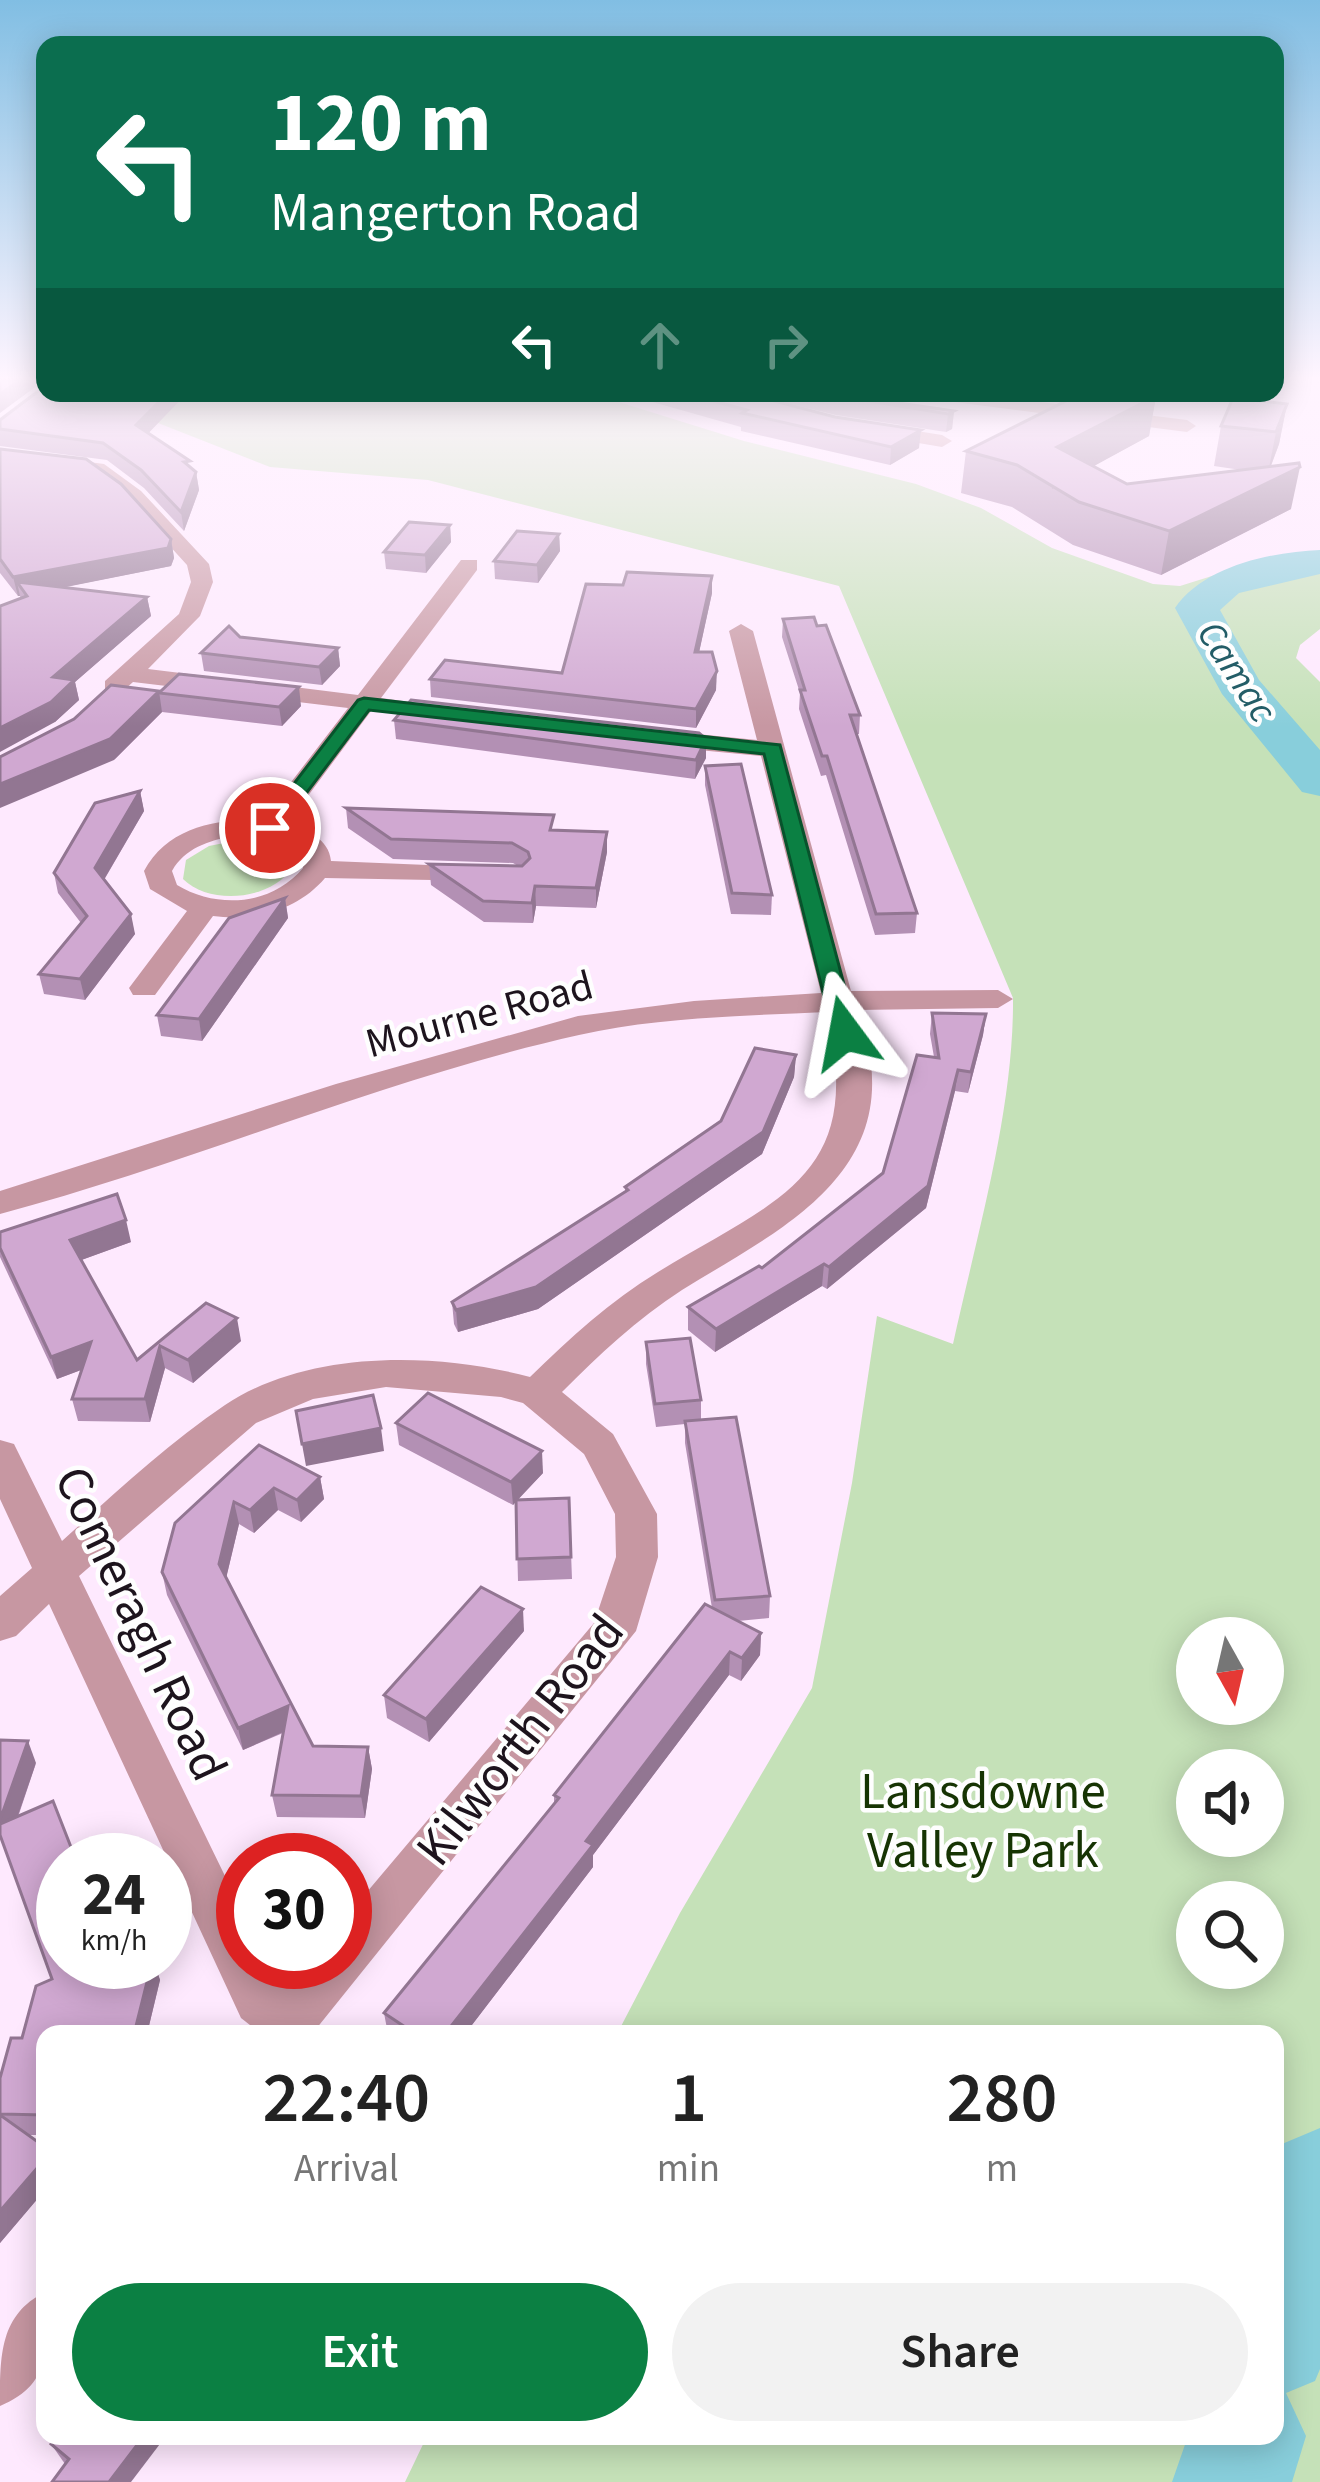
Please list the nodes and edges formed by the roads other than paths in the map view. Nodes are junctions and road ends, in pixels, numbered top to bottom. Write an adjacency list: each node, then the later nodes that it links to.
1 (135, 496): 4 (street)
2 (469, 566): 6 (street)
3 (741, 631): 9 (street)
4 (126, 674): 5 (street); 6 (street)
5 (98, 701)
6 (364, 704): 7 (street); 10 (street)
7 (481, 718)
8 (621, 734): 9 (street)
9 (773, 749): 16 (street)
10 (270, 828): 11 (street); 13 (street)
11 (317, 869): 12 (street); 13 (street)
12 (513, 876)
13 (205, 907): 14 (street)
14 (144, 988)
15 (998, 999): 16 (street, Mourne Road)
16 (839, 1002): 17 (street, Mourne Road); 18 (street)
17 (0, 1203)
18 (537, 1393): 20 (street, Kilworth Road); 22 (street, Kilworth Road)
19 (0, 1455): 20 (street, Comeragh Road)
20 (54, 1572): 21 (street, Kilworth Road); 24 (street, Comeragh Road)
21 (0, 1623)
22 (372, 1923)
23 (317, 1989): 25 (street, Kilworth Road)
24 (281, 2025)
25 (287, 2025)
26 (36, 2332): 27 (street)
27 (0, 2376)

